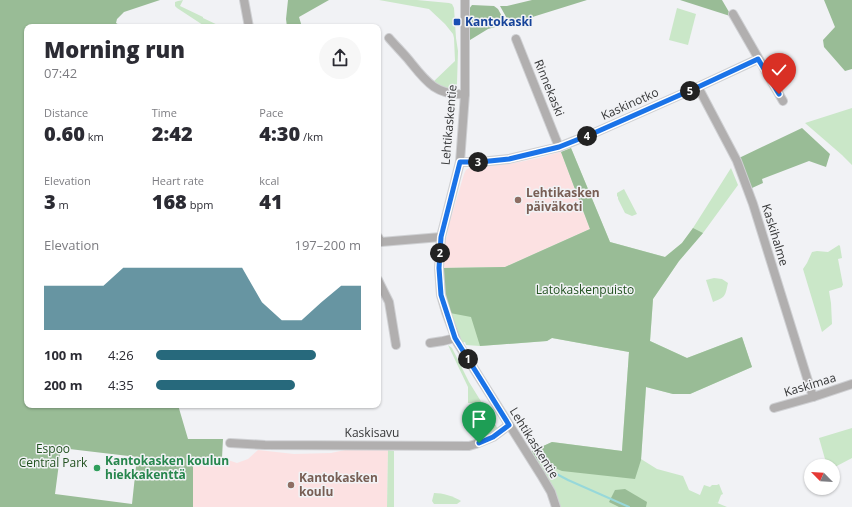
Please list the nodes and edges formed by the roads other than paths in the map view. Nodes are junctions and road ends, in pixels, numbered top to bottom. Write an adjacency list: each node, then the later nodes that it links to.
1 (244, 0): 4 (street)
2 (465, 0): 9 (street, Lehtikaskentie)
3 (734, 14): 7 (street)
4 (249, 24)
5 (389, 38): 9 (street)
6 (516, 39): 11 (street, Rinnekaski)
7 (758, 59): 8 (street, Kaskinotko); 10 (street)
8 (698, 87): 11 (street, Kaskinotko); 20 (street, Kaskihalme)
9 (465, 94): 12 (street, Lehtikaskentie)
10 (783, 101)
11 (559, 147): 12 (street, Kaskinotko)
12 (460, 162): 13 (street, Lehtikaskentie)
13 (441, 237): 14 (street); 16 (street, Lehtikaskentie)
14 (381, 242)
15 (381, 286): 18 (street)
16 (455, 338): 17 (street); 22 (street, Lehtikaskentie)
17 (430, 343)
18 (396, 345)
19 (852, 384): 20 (street, Kaskimaa)
20 (813, 397): 21 (street, Kaskimaa)
21 (774, 408)
22 (509, 425): 23 (street, Kaskisavu); 24 (street, Lehtikaskentie)
23 (230, 444)
24 (556, 507)

